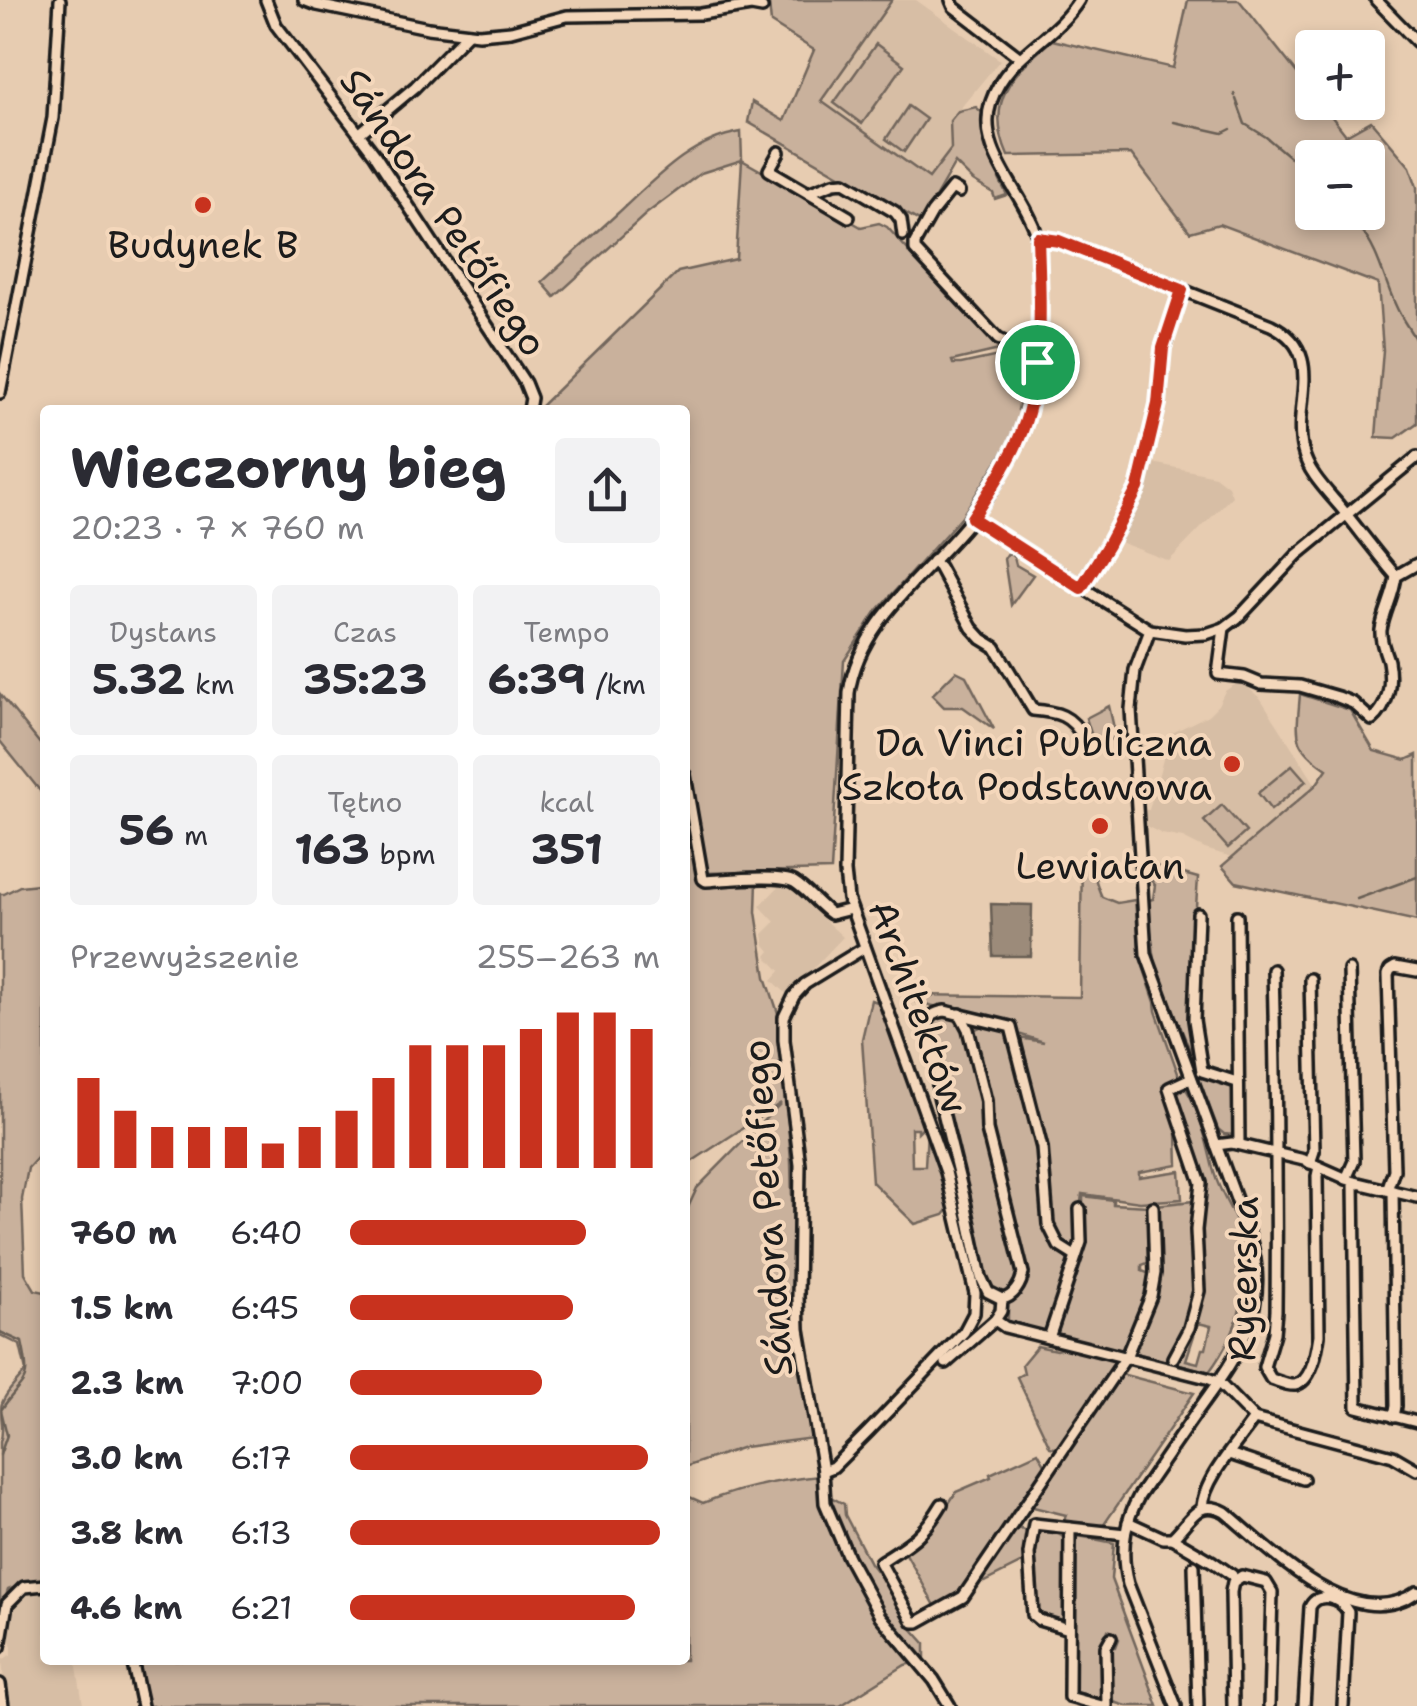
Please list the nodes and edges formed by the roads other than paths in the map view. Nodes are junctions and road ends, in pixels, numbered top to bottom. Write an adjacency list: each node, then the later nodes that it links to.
1 (60, 0): 20 (street)
2 (266, 0): 11 (street, Sándora Petőfiego)
3 (304, 0): 8 (street)
4 (951, 0): 10 (street)
5 (1079, 0): 10 (street, Architektów)
6 (1376, 0): 9 (street)
7 (762, 8): 8 (street)
8 (468, 33): 11 (street)
9 (1417, 42)
10 (1019, 57): 17 (street, Architektów)
11 (360, 133): 21 (street, Sándora Petőfiego)
12 (779, 152): 14 (street)
13 (959, 192): 19 (street)
14 (808, 193): 15 (street); 16 (street)
15 (849, 217)
16 (903, 235)
17 (1038, 238): 18 (street); 19 (street, Architektów)
18 (1182, 290): 23 (street); 28 (street)
19 (1038, 345): 24 (street, Architektów)
20 (0, 394)
21 (530, 405)
22 (1417, 457): 23 (street)
23 (1346, 514): 27 (street); 29 (street)
24 (972, 518): 25 (street, Architektów); 28 (street)
25 (933, 561): 31 (street); 33 (street, Architektów)
26 (1417, 564): 27 (street)
27 (1396, 576): 29 (street)
28 (1081, 588): 30 (street)
29 (1224, 628): 30 (street)
30 (1150, 630): 44 (street)
31 (1082, 738)
32 (690, 804): 33 (street)
33 (851, 909): 36 (street, Architektów)
34 (1198, 914): 45 (street)
35 (1237, 916): 45 (street)
36 (864, 948): 68 (street, Sándora Petőfiego); 68 (street, Architektów)
37 (1273, 970): 48 (street)
38 (1349, 970): 50 (street)
39 (1417, 971): 51 (street)
40 (1310, 980): 49 (street)
41 (960, 1014): 42 (street); 43 (street); 56 (street)
42 (980, 1019): 43 (street); 55 (street)
43 (968, 1029): 56 (street)
44 (1191, 1078): 47 (street); 60 (street)
45 (1237, 1082): 46 (street)
46 (1239, 1144): 47 (street); 48 (street)
47 (1216, 1146): 62 (street)
48 (1276, 1153): 49 (street); 49 (street, Rycerska)
49 (1314, 1165): 50 (street)
50 (1350, 1180): 51 (street); 63 (street)
51 (1390, 1191): 52 (street); 63 (street)
52 (1417, 1198)
53 (1153, 1207): 59 (street)
54 (1080, 1209): 55 (street)
55 (1075, 1256): 58 (street)
56 (1002, 1299): 57 (street)
57 (995, 1320): 58 (street); 61 (street)
58 (1049, 1338): 59 (street)
59 (1126, 1357): 62 (street); 72 (street)
60 (1173, 1358)
61 (946, 1363)
62 (1218, 1382): 64 (street); 73 (street)
63 (1394, 1417): 65 (street)
64 (1254, 1418): 66 (street); 67 (street)
65 (1417, 1422)
66 (1229, 1454): 69 (street); 71 (street)
67 (1417, 1470)
68 (824, 1471): 90 (street, Sándora Petőfiego)
69 (1303, 1480)
70 (942, 1504): 72 (street)
71 (1202, 1508): 77 (street); 81 (street)
72 (1018, 1518): 74 (street)
73 (1128, 1522): 76 (street); 77 (street)
74 (1034, 1524): 75 (street); 82 (street)
75 (1070, 1528): 76 (street); 82 (street)
76 (1125, 1534): 92 (street)
77 (1172, 1538): 79 (street)
78 (1194, 1566): 93 (street)
79 (1232, 1576)
80 (40, 1585): 84 (street)
81 (1417, 1592)
82 (1069, 1629): 87 (street)
83 (1111, 1638): 91 (street)
84 (0, 1647)
85 (133, 1665): 89 (street)
86 (0, 1684): 88 (street)
87 (1085, 1704): 91 (street)
88 (3, 1706)
89 (142, 1706)
90 (950, 1706)
91 (1104, 1706)
92 (1176, 1706)
93 (1198, 1706)
94 (1233, 1706): 95 (street)
95 (1269, 1706)
96 (1304, 1706): 97 (street)
97 (1342, 1706)

